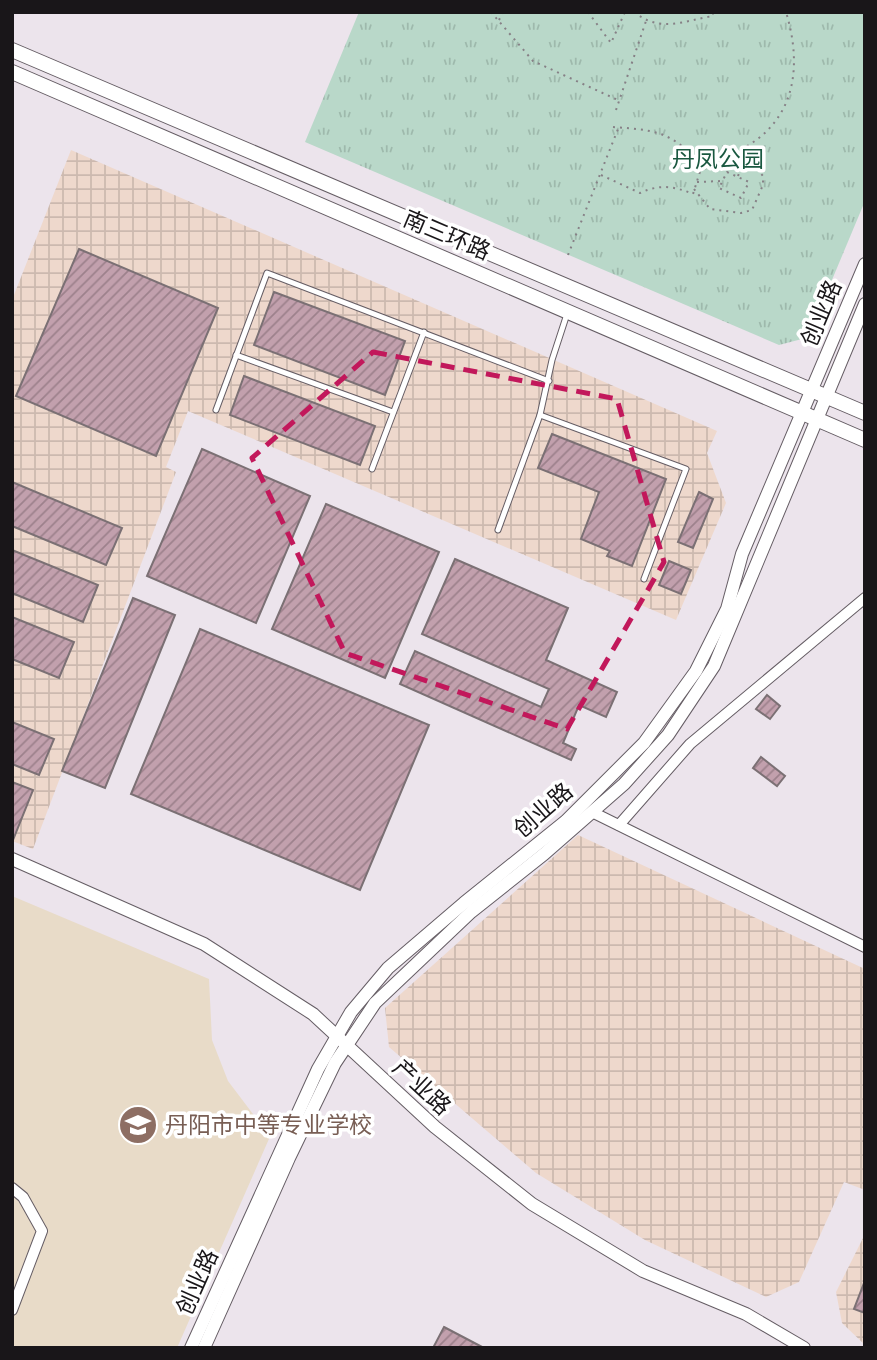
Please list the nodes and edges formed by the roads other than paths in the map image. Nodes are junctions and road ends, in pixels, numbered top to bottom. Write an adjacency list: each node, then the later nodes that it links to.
1 (12, 50): 9 (main road, 南三环路)
2 (12, 72): 5 (main road, 南三环路)
3 (865, 264): 9 (street, 创业路)
4 (865, 304): 10 (street, 创业路)
5 (568, 312): 8 (lane); 15 (main road, 南三环路)
6 (424, 332): 7 (lane); 8 (lane); 12 (lane)
7 (236, 355): 11 (lane); 12 (lane)
8 (548, 381): 14 (lane)
9 (811, 390): 10 (main road, 南三环路); 15 (street, 创业路)
10 (826, 396): 13 (main road, 南三环路); 15 (street, 创业路)
11 (216, 410)
12 (393, 412): 17 (lane)
13 (865, 413)
14 (540, 415): 18 (lane); 19 (lane)
15 (809, 415): 16 (main road, 南三环路); 21 (street, 创业路); 25 (street, 创业路)
16 (865, 440)
17 (372, 469)
18 (498, 530)
19 (644, 579)
20 (865, 598): 22 (street)
21 (592, 812): 22 (street); 26 (street, 创业路)
22 (619, 825): 24 (street)
23 (12, 859): 25 (street, 产业路)
24 (865, 947)
25 (337, 1036): 26 (street, 产业路); 30 (street, 创业路)
26 (347, 1045): 29 (street, 产业路); 31 (street, 创业路)
27 (12, 1188): 28 (street)
28 (12, 1310)
29 (780, 1342): 32 (street, 产业路)
30 (191, 1348)
31 (204, 1348)
32 (804, 1348)

